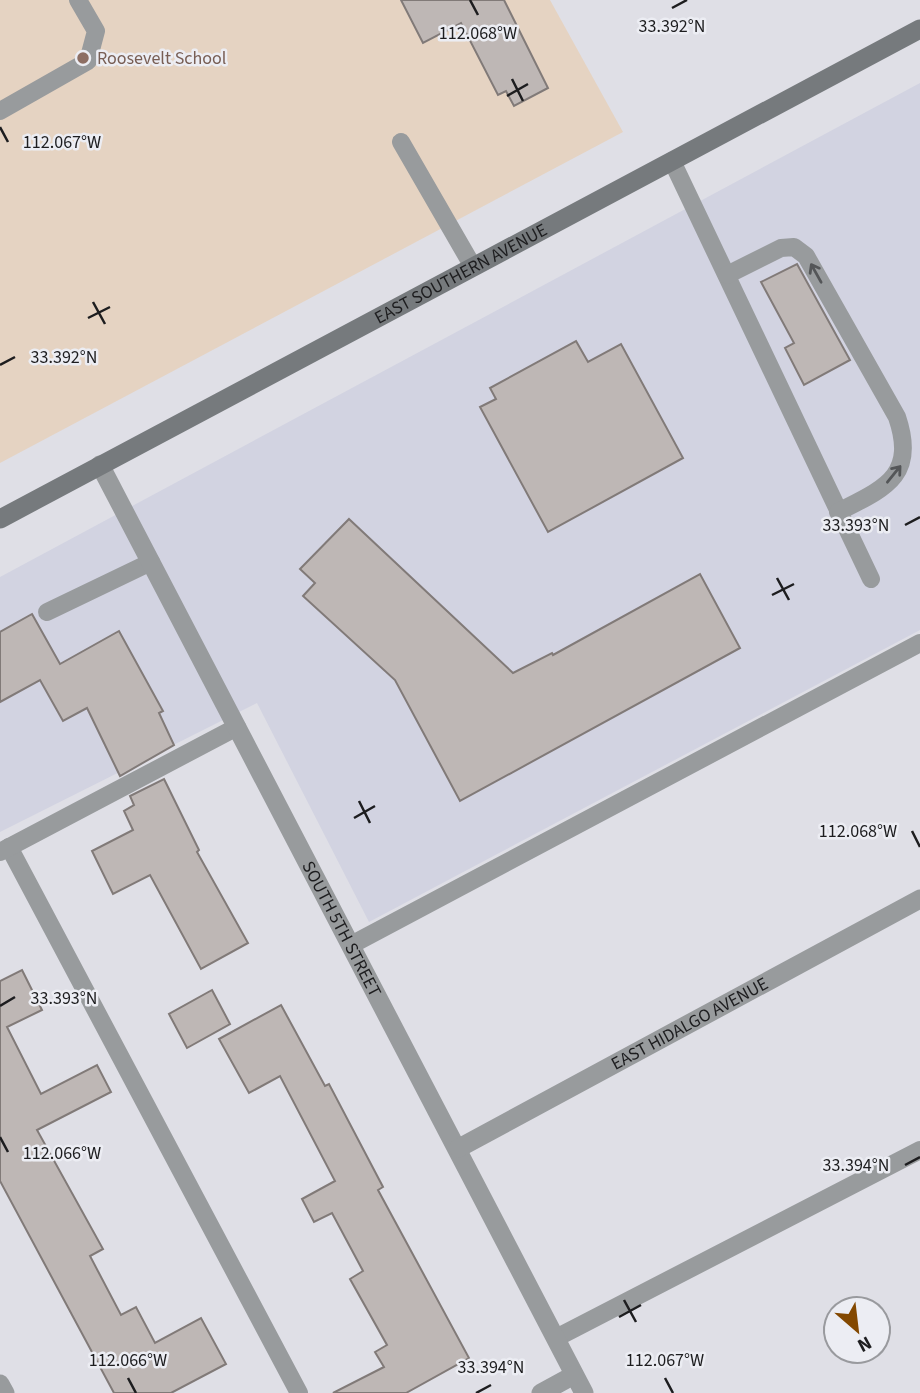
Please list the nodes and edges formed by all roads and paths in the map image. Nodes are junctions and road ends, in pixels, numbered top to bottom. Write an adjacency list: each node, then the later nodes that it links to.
1 (78, 0): 3 (lane)
2 (920, 29): 5 (main road, EAST SOUTHERN AVENUE)
3 (0, 111)
4 (401, 142): 6 (lane)
5 (672, 161): 6 (main road, EAST SOUTHERN AVENUE); 7 (lane)
6 (472, 265): 8 (main road, EAST SOUTHERN AVENUE)
7 (727, 275): 9 (lane); 9 (lane, one-way to 7)
8 (100, 465): 10 (main road, EAST SOUTHERN AVENUE); 11 (street, SOUTH 5TH STREET)
9 (838, 512): 12 (lane)
10 (0, 519)
11 (151, 562): 13 (lane); 15 (street, SOUTH 5TH STREET)
12 (871, 579)
13 (47, 612)
14 (920, 643): 18 (lane)
15 (237, 727): 16 (lane); 18 (street, SOUTH 5TH STREET)
16 (4, 850): 25 (lane)
17 (920, 899): 19 (street, EAST HIDALGO AVENUE)
18 (351, 944): 19 (street, SOUTH 5TH STREET)
19 (459, 1148): 21 (street, SOUTH 5TH STREET)
20 (920, 1150): 21 (lane)
21 (556, 1338): 22 (street, SOUTH 5TH STREET)
22 (574, 1375): 26 (street); 27 (street, SOUTH 5TH STREET)
23 (0, 1384): 24 (street)
24 (5, 1393)
25 (299, 1393)
26 (541, 1393)
27 (584, 1393)

